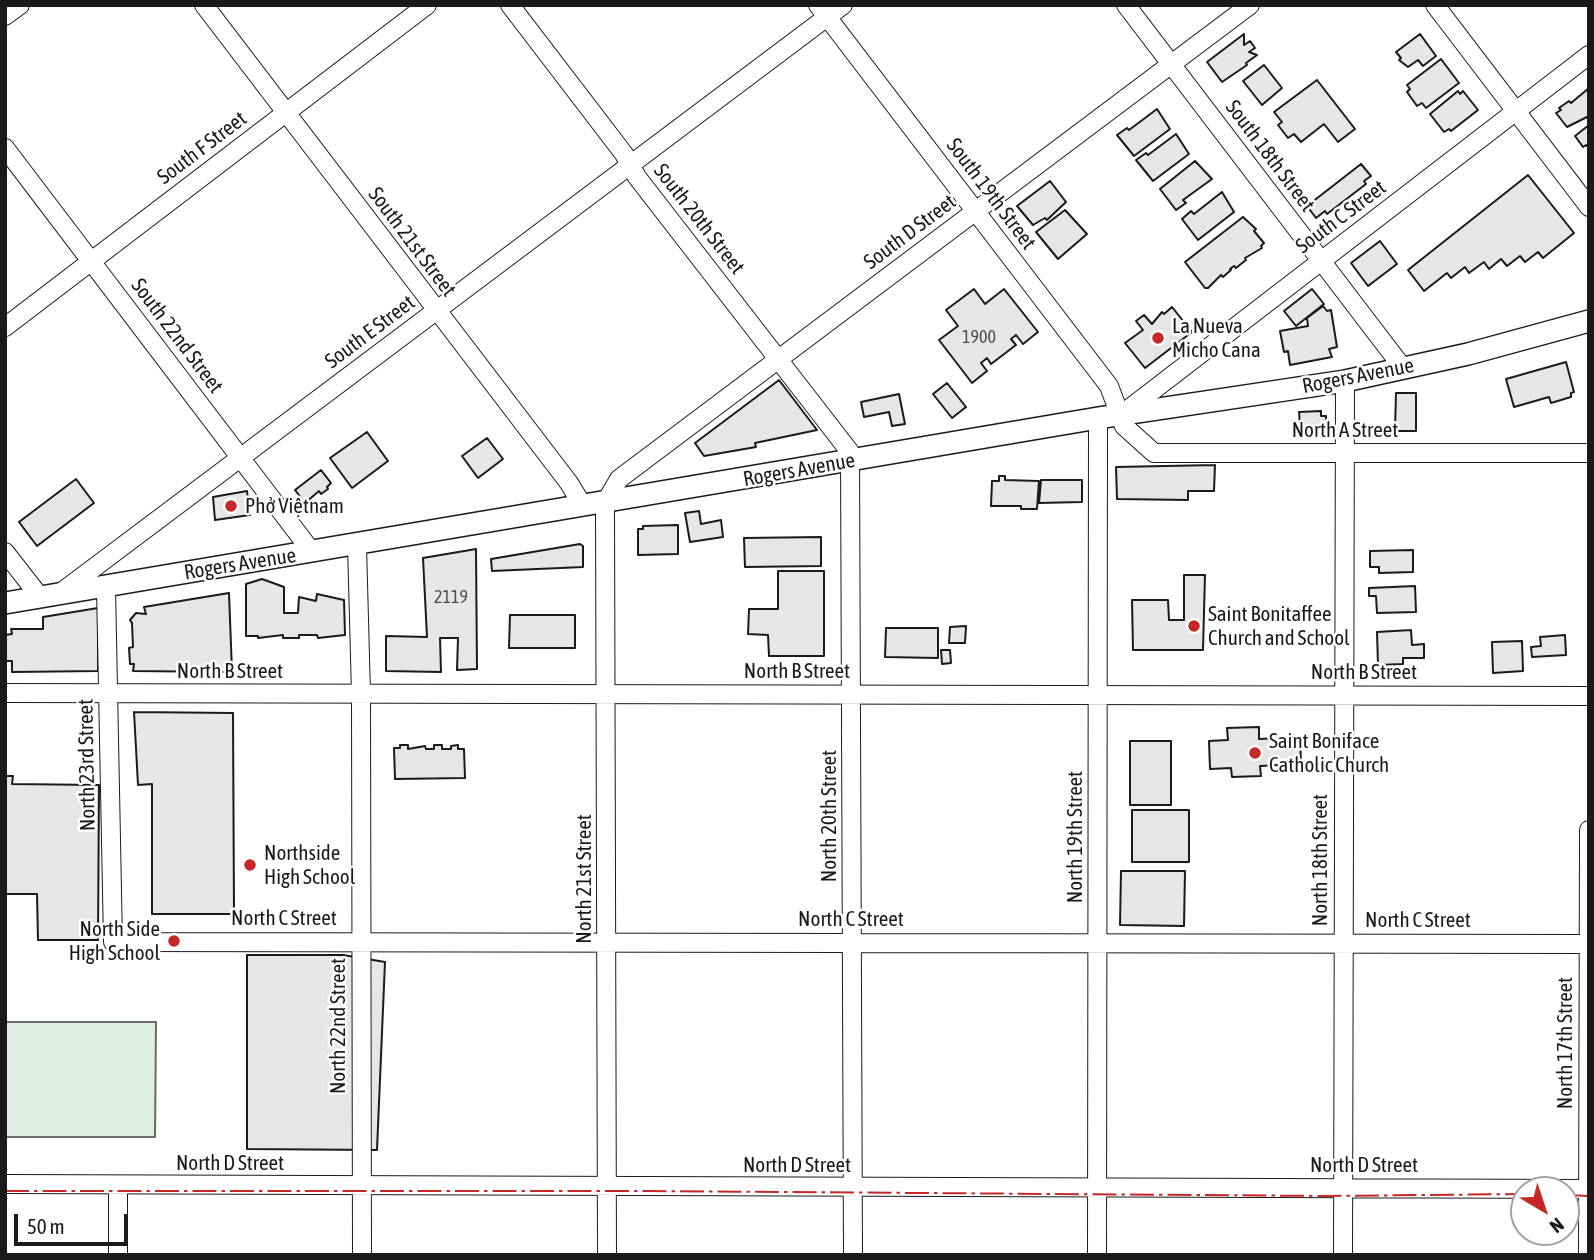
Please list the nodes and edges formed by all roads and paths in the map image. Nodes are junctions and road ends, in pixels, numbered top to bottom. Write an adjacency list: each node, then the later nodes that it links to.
1 (20, 5): 10 (street)
2 (204, 5): 14 (street, South 21st Street)
3 (427, 5): 14 (street, South F Street)
4 (510, 5): 16 (street, South 20th Street)
5 (843, 5): 9 (street, South E Street)
6 (1126, 5): 12 (street, South 18th Street)
7 (1250, 5): 12 (street, South D Street)
8 (1435, 5): 13 (street)
9 (822, 11): 16 (street, South E Street); 18 (street, South 19th Street)
10 (5, 16)
11 (1589, 55): 13 (street, South C Street)
12 (1172, 65): 18 (street, South D Street); 19 (street, South 18th Street)
13 (1516, 111): 17 (street); 19 (street, South C Street)
14 (285, 113): 20 (street, South F Street); 21 (street, South 21st Street)
15 (5, 148): 20 (street, South 22nd Street)
16 (630, 166): 21 (street, South E Street); 24 (street, South 20th Street)
17 (1589, 207)
18 (976, 212): 24 (street, South D Street); 27 (street, South 19th Street)
19 (1321, 260): 25 (street, South 18th Street); 27 (street, South C Street)
20 (92, 261): 23 (street, South F Street); 31 (street, South 22nd Street)
21 (435, 311): 31 (street, South E Street); 34 (street, South 21st Street)
22 (1589, 321): 25 (main road, Rogers Avenue)
23 (5, 327)
24 (779, 358): 32 (street, South 20th Street); 33 (street, South D Street)
25 (1404, 368): 26 (main road, Rogers Avenue)
26 (1345, 381): 27 (main road, Rogers Avenue); 29 (street, North 18th Street)
27 (1121, 415): 28 (main road, Rogers Avenue); 29 (street, North A Street)
28 (1098, 418): 32 (main road, Rogers Avenue); 46 (street, North 19th Street)
29 (1344, 453): 30 (street, North A Street); 47 (street, North 18th Street)
30 (1589, 453)
31 (240, 458): 37 (street, South 22nd Street); 39 (street, South E Street)
32 (850, 461): 33 (main road, Rogers Avenue); 45 (street, North 20th Street)
33 (605, 503): 34 (main road, Rogers Avenue); 44 (street, North 21st Street)
34 (583, 506): 35 (main road, Rogers Avenue)
35 (357, 545): 37 (main road, Rogers Avenue); 43 (street, North 22nd Street)
36 (5, 552): 39 (street)
37 (312, 552): 38 (main road, Rogers Avenue)
38 (106, 587): 39 (main road, Rogers Avenue); 42 (street, North 23rd Street)
39 (49, 596): 40 (main road, Rogers Avenue)
40 (5, 603)
41 (5, 693): 42 (street, North B Street)
42 (108, 694): 43 (street, North B Street); 52 (street, North 23rd Street)
43 (361, 694): 44 (street, North B Street); 50 (street, North 22nd Street)
44 (607, 694): 45 (street, North B Street); 51 (street, North 21st Street)
45 (852, 694): 46 (street, North B Street); 53 (street, North 20th Street)
46 (1098, 695): 47 (street, North B Street); 54 (street, North 19th Street)
47 (1344, 695): 48 (street, North B Street); 55 (street, North 18th Street)
48 (1589, 696)
49 (1589, 830): 56 (street, North 17th Street)
50 (360, 941): 51 (street, North C Street); 52 (street, North C Street); 59 (street, North 22nd Street)
51 (607, 941): 53 (street, North C Street); 60 (street, North 21st Street)
52 (113, 942)
53 (853, 942): 54 (street, North C Street); 61 (street, North 20th Street)
54 (1098, 942): 55 (street, North C Street); 62 (street, North 19th Street)
55 (1343, 943): 56 (street, North C Street); 63 (street, North 18th Street)
56 (1589, 944): 64 (street, North 17th Street)
57 (5, 1184): 58 (street, North D Street)
58 (118, 1185): 59 (street, North D Street); 65 (street)
59 (362, 1186): 60 (street, North D Street); 66 (street, North 22nd Street)
60 (607, 1186): 61 (street, North D Street); 67 (street, North 21st Street)
61 (853, 1188): 62 (street, North D Street); 68 (street, North 20th Street)
62 (1098, 1188): 63 (street, North D Street); 69 (street, North 19th Street)
63 (1343, 1188): 64 (street, North D Street); 70 (street, North 18th Street)
64 (1588, 1189): 71 (street, North 17th Street)
65 (118, 1255)
66 (362, 1255)
67 (607, 1255)
68 (853, 1255)
69 (1097, 1255)
70 (1343, 1255)
71 (1588, 1255)

